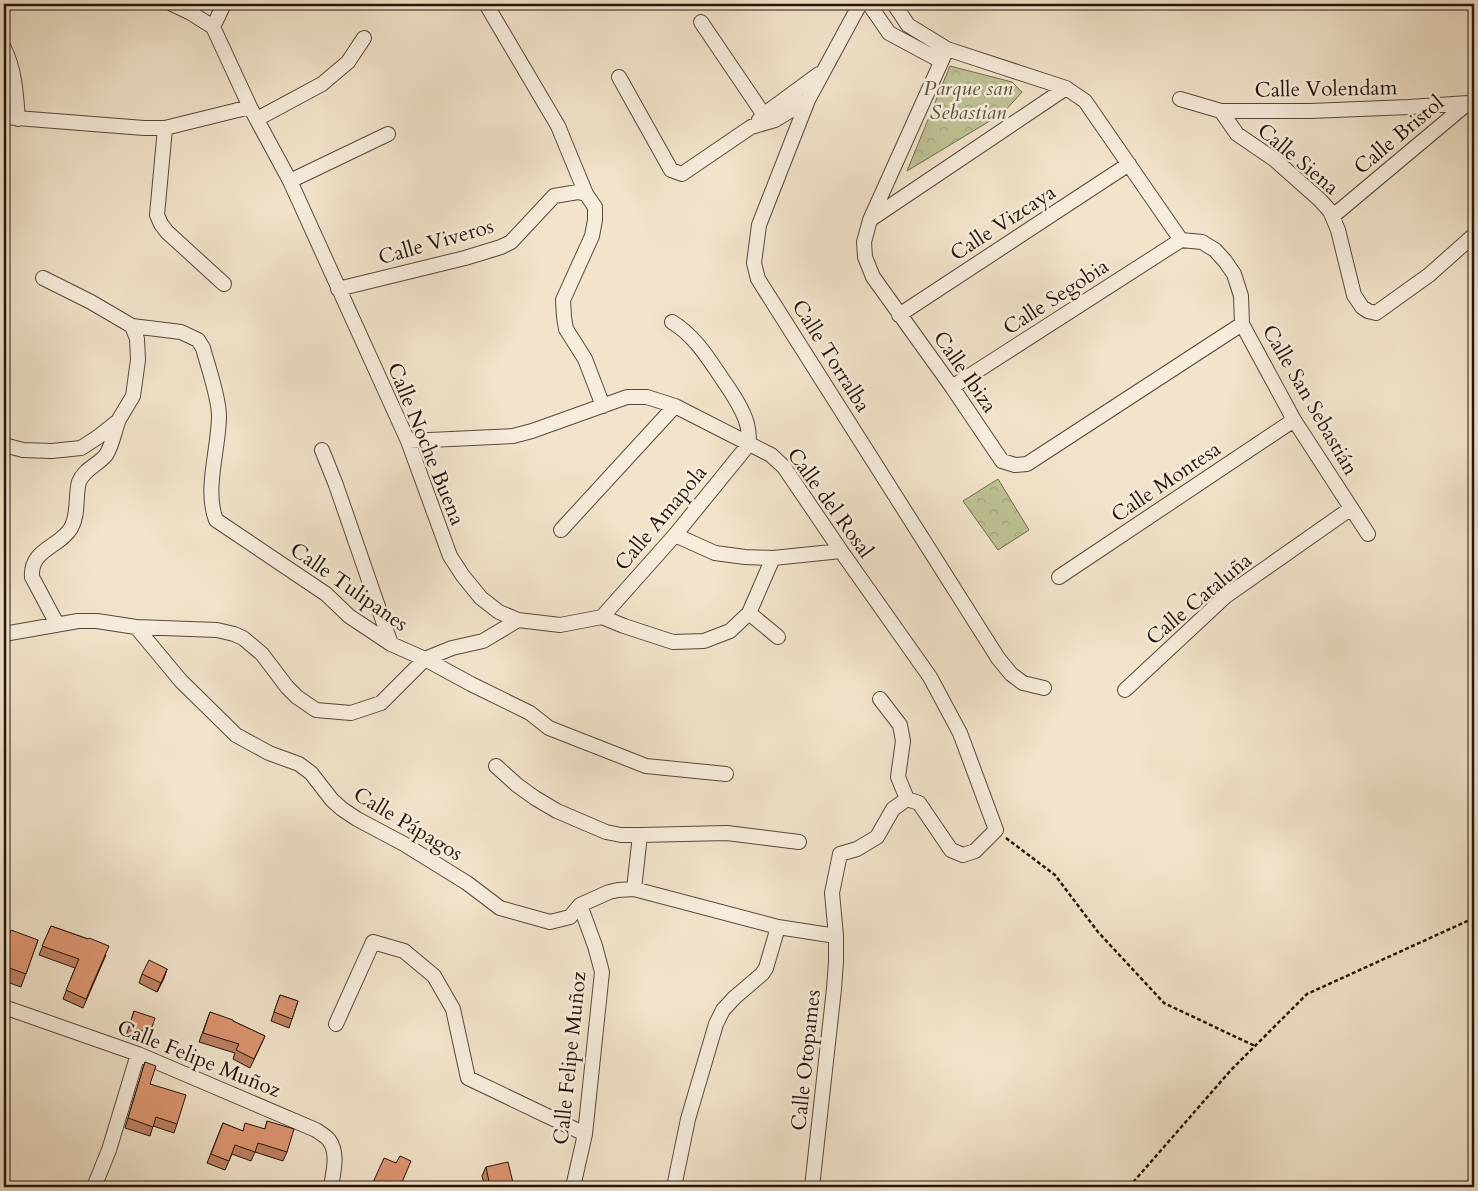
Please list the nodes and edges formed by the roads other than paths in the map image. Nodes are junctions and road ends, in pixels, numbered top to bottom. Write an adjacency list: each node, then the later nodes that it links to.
1 (172, 4): 8 (street)
2 (224, 4): 8 (street)
3 (486, 4): 28 (street)
4 (860, 4): 12 (street, Calle Torralba)
5 (870, 4): 11 (street)
6 (894, 4): 11 (street)
7 (701, 22): 20 (street)
8 (213, 27): 19 (street, Calle Noche Buena)
9 (364, 38): 19 (street)
10 (4, 48): 22 (street)
11 (944, 55): 14 (street); 30 (street, Calle Ibiza)
12 (822, 72): 16 (street, Calle Torralba); 20 (street)
13 (619, 78): 23 (street)
14 (1066, 88): 26 (street); 30 (street)
15 (1180, 99): 18 (street, Calle Volendam)
16 (808, 100): 23 (street); 65 (street, Calle Torralba)
17 (1471, 102): 18 (street, Calle Volendam); 29 (street, Calle Bristol)
18 (1221, 111): 29 (street, Calle Siena)
19 (253, 113): 24 (street); 27 (street, Calle Noche Buena)
20 (764, 115): 23 (street)
21 (4, 117): 22 (street)
22 (18, 119): 24 (street)
23 (751, 127)
24 (165, 128): 34 (street)
25 (388, 134): 27 (street)
26 (1129, 164): 32 (street); 36 (street, Calle Vizcaya)
27 (290, 181): 35 (street, Calle Noche Buena)
28 (586, 194): 35 (street, Calle Viveros); 41 (street)
29 (1333, 216): 31 (street, Calle Siena)
30 (870, 220): 36 (street, Calle Ibiza)
31 (1474, 235)
32 (1181, 240): 38 (street, Calle San Sebastián); 40 (street, Calle Segobia)
33 (43, 278): 39 (street, Calle Tulipanes)
34 (224, 284)
35 (338, 289): 45 (street, Calle Noche Buena)
36 (900, 315): 40 (street, Calle Ibiza)
37 (672, 322): 46 (street)
38 (1242, 324): 40 (street, Calle Ibiza); 43 (street, Calle San Sebastián)
39 (132, 326): 44 (street); 63 (street, Calle Tulipanes)
40 (952, 387)
41 (603, 406): 42 (street, Calle del Rosal); 45 (street, Calle del Rosal)
42 (675, 406): 46 (street, Calle del Rosal); 50 (street)
43 (1294, 420): 49 (street, Calle San Sebastián); 55 (street, Calle Montesa)
44 (118, 421): 47 (street); 59 (street)
45 (408, 441): 58 (street, Calle Noche Buena)
46 (749, 444): 52 (street, Calle Amapola); 53 (street, Calle del Rosal)
47 (4, 445)
48 (322, 450): 63 (street)
49 (1350, 509): 51 (street, Calle San Sebastián); 66 (street, Calle Cataluña)
50 (561, 530)
51 (1368, 534)
52 (675, 535): 54 (street); 57 (street, Calle Amapola)
53 (841, 551): 54 (street); 70 (street, Calle del Rosal)
54 (773, 558): 56 (street)
55 (1059, 577)
56 (749, 613): 57 (street); 62 (street)
57 (602, 617): 58 (street, Calle Noche Buena)
58 (518, 620): 64 (street)
59 (56, 624): 60 (street); 61 (street)
60 (136, 627): 64 (street); 74 (street, Calle Pápagos)
61 (4, 634)
62 (778, 638)
63 (391, 644): 64 (street, Calle Tulipanes)
64 (425, 659): 69 (street, Calle Tulipanes)
65 (1044, 688)
66 (1125, 690)
67 (880, 699): 70 (street)
68 (496, 766): 71 (street)
69 (726, 774)
70 (907, 799): 76 (street, Calle Otopames)
71 (640, 835): 72 (street); 73 (street)
72 (800, 842)
73 (634, 889): 74 (street, Calle Pápagos); 75 (street, Calle Pápagos)
74 (580, 905): 80 (street, Calle Felipe Muñoz)
75 (778, 927): 76 (street, Calle Pápagos); 84 (street)
76 (836, 936): 85 (street, Calle Otopames)
77 (4, 1007): 79 (street, Calle Felipe Muñoz)
78 (336, 1024): 80 (street)
79 (138, 1054): 81 (street); 82 (street, Calle Felipe Muñoz)
80 (585, 1134): 83 (street, Calle Felipe Muñoz)
81 (94, 1187)
82 (331, 1187)
83 (573, 1187)
84 (674, 1187)
85 (812, 1187)

